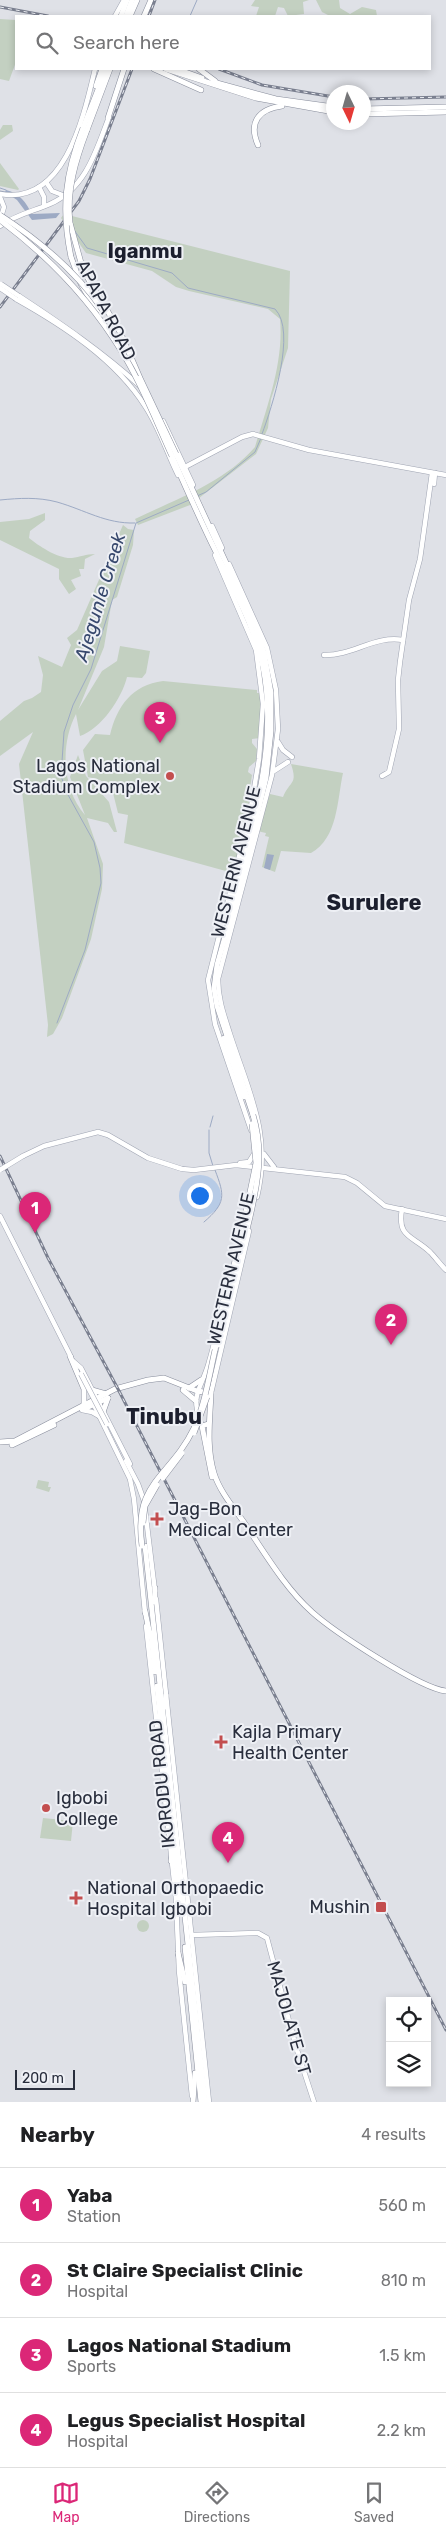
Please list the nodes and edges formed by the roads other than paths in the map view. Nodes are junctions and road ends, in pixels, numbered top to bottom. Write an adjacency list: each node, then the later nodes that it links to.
1 (126, 0): 5 (main road); 6 (highway)
2 (132, 0): 7 (highway)
3 (137, 0): 8 (highway)
4 (151, 2): 9 (highway)
5 (117, 15)
6 (121, 15)
7 (126, 15)
8 (130, 15)
9 (146, 15)
10 (95, 70): 26 (main road)
11 (102, 70): 26 (highway)
12 (106, 70): 30 (highway, APAPA ROAD)
13 (110, 70): 30 (highway, APAPA ROAD)
14 (125, 70): 29 (highway)
15 (125, 70): 29 (main road)
16 (156, 70): 20 (highway)
17 (200, 70): 19 (highway)
18 (178, 71): 19 (highway); 21 (highway)
19 (220, 84): 22 (highway)
20 (201, 90)
21 (285, 105): 25 (highway); 31 (highway)
22 (326, 106)
23 (446, 107): 24 (highway)
24 (371, 109)
25 (326, 111)
26 (86, 112): 32 (main road)
27 (446, 112): 28 (highway)
28 (371, 114)
29 (108, 118): 35 (main road)
30 (85, 129): 41 (highway, APAPA ROAD, bridge); 42 (highway, APAPA ROAD, bridge)
31 (258, 145)
32 (46, 182): 33 (main road); 35 (main road)
33 (39, 187): 34 (main road); 36 (main road)
34 (0, 196): 37 (main road)
35 (64, 196): 36 (main road)
36 (44, 206): 38 (main road)
37 (0, 218): 41 (highway, bridge); 42 (highway, bridge)
38 (0, 226)
39 (0, 285): 40 (main road, WESTERN AVENUE, bridge)
40 (17, 298): 43 (main road, WESTERN AVENUE); 44 (main road, WESTERN AVENUE)
41 (122, 352): 45 (highway, WESTERN AVENUE, bridge)
42 (140, 378): 45 (highway, WESTERN AVENUE, bridge)
43 (143, 389): 44 (main road); 46 (main road, WESTERN AVENUE)
44 (136, 393): 51 (main road, WESTERN AVENUE)
45 (174, 455): 51 (highway, WESTERN AVENUE)
46 (185, 467): 47 (main road); 51 (main road, WESTERN AVENUE)
47 (426, 471): 48 (main road); 50 (main road)
48 (434, 473): 49 (main road); 50 (main road)
49 (445, 475): 50 (main road)
50 (433, 482): 52 (main road)
51 (192, 494): 53 (highway, WESTERN AVENUE)
52 (427, 515): 55 (main road); 55 (main road)
53 (203, 518): 54 (highway, WESTERN AVENUE); 54 (highway); 54 (highway)
54 (217, 549): 57 (main road, WESTERN AVENUE); 61 (highway, WESTERN AVENUE); 64 (main road, WESTERN AVENUE)
55 (403, 640): 56 (main road)
56 (324, 654)
57 (277, 740): 58 (main road); 60 (main road, WESTERN AVENUE)
58 (292, 757)
59 (288, 762): 60 (main road)
60 (272, 774): 62 (main road, WESTERN AVENUE)
61 (257, 810): 62 (highway, WESTERN AVENUE); 64 (highway, WESTERN AVENUE)
62 (251, 847): 63 (highway, WESTERN AVENUE); 63 (highway)
63 (245, 870): 67 (highway, WESTERN AVENUE)
64 (235, 881): 65 (highway, WESTERN AVENUE); 65 (highway)
65 (228, 907): 66 (highway, WESTERN AVENUE)
66 (227, 1050): 68 (highway, WESTERN AVENUE); 68 (highway)
67 (235, 1053): 69 (highway, WESTERN AVENUE); 69 (highway)
68 (234, 1072): 70 (highway, WESTERN AVENUE); 72 (main road, WESTERN AVENUE)
69 (242, 1077): 70 (highway, WESTERN AVENUE); 71 (main road, WESTERN AVENUE)
70 (251, 1116): 83 (highway, WESTERN AVENUE, bridge)
71 (263, 1151): 75 (main road, WESTERN AVENUE); 76 (main road)
72 (254, 1154): 73 (main road); 74 (main road, WESTERN AVENUE)
73 (240, 1164): 74 (main road); 77 (main road, bridge); 78 (main road)
74 (254, 1166): 75 (main road); 78 (main road, WESTERN AVENUE)
75 (262, 1167): 76 (main road); 79 (main road, WESTERN AVENUE)
76 (276, 1168): 79 (main road); 80 (main road)
77 (0, 1170)
78 (252, 1179): 88 (main road, WESTERN AVENUE)
79 (261, 1180): 87 (main road, WESTERN AVENUE)
80 (403, 1210): 84 (main road); 86 (main road)
81 (0, 1212): 85 (main road)
82 (0, 1216): 85 (main road)
83 (247, 1217): 87 (highway, WESTERN AVENUE); 88 (highway, WESTERN AVENUE)
84 (446, 1218)
85 (17, 1246): 91 (main road)
86 (446, 1268)
87 (235, 1286): 89 (highway, WESTERN AVENUE); 89 (highway)
88 (227, 1289): 89 (highway, WESTERN AVENUE); 89 (highway)
89 (226, 1310): 90 (highway, WESTERN AVENUE); 92 (main road, WESTERN AVENUE); 96 (main road, WESTERN AVENUE)
90 (216, 1350): 110 (highway, IKORODU ROAD, bridge)
91 (72, 1358): 94 (main road); 100 (highway); 105 (main road, bridge)
92 (200, 1380): 93 (highway); 95 (main road, WESTERN AVENUE)
93 (185, 1389): 95 (highway); 97 (highway); 98 (highway)
94 (92, 1390): 97 (highway); 99 (main road)
95 (197, 1393): 96 (highway); 98 (main road, WESTERN AVENUE)
96 (211, 1395): 103 (highway)
97 (108, 1396): 99 (highway); 101 (highway)
98 (196, 1401): 103 (main road, WESTERN AVENUE)
99 (95, 1402): 100 (highway); 101 (main road); 102 (main road, IKORODU ROAD)
100 (83, 1408): 102 (main road); 104 (highway)
101 (103, 1412): 105 (main road)
102 (101, 1418): 106 (main road, IKORODU ROAD)
103 (205, 1425): 116 (highway)
104 (0, 1443)
105 (122, 1453): 107 (main road, IKORODU ROAD)
106 (134, 1499): 107 (main road); 109 (main road, IKORODU ROAD)
107 (144, 1501): 108 (main road, IKORODU ROAD)
108 (146, 1510): 109 (main road); 111 (main road, IKORODU ROAD)
109 (135, 1512): 112 (main road, IKORODU ROAD)
110 (143, 1546): 113 (highway, IKORODU ROAD); 114 (highway, IKORODU ROAD)
111 (155, 1588): 113 (highway); 115 (main road, IKORODU ROAD)
112 (145, 1611): 114 (highway); 120 (main road, IKORODU ROAD)
113 (154, 1630): 114 (highway, IKORODU ROAD)
114 (154, 1642): 115 (highway); 118 (highway, IKORODU ROAD); 119 (highway, IKORODU ROAD)
115 (162, 1663): 117 (main road, IKORODU ROAD)
116 (446, 1693)
117 (166, 1694): 119 (highway); 122 (main road, IKORODU ROAD)
118 (158, 1716): 120 (highway); 123 (highway, IKORODU ROAD)
119 (164, 1723): 124 (highway, IKORODU ROAD)
120 (159, 1751): 121 (main road, IKORODU ROAD)
121 (166, 1809): 123 (highway); 125 (main road, IKORODU ROAD)
122 (180, 1826): 124 (highway); 127 (main road, IKORODU ROAD)
123 (172, 1830): 124 (highway, IKORODU ROAD)
124 (175, 1839): 125 (highway); 126 (highway, IKORODU ROAD); 130 (highway, IKORODU ROAD)
125 (170, 1861): 129 (main road, IKORODU ROAD)
126 (184, 1904): 127 (highway); 132 (highway, IKORODU ROAD)
127 (190, 1914): 128 (main road, IKORODU ROAD)
128 (192, 1935): 131 (main road, IKORODU ROAD); 137 (main road, MAJOLATE ST)
129 (178, 1953): 130 (highway); 134 (main road, IKORODU ROAD)
130 (190, 1999): 133 (highway, IKORODU ROAD)
131 (202, 2037): 132 (highway); 136 (main road, IKORODU ROAD)
132 (199, 2043): 135 (highway, IKORODU ROAD)
133 (197, 2063): 134 (highway); 135 (highway, IKORODU ROAD)
134 (193, 2102)
135 (203, 2102)
136 (209, 2102)
137 (314, 2102)

